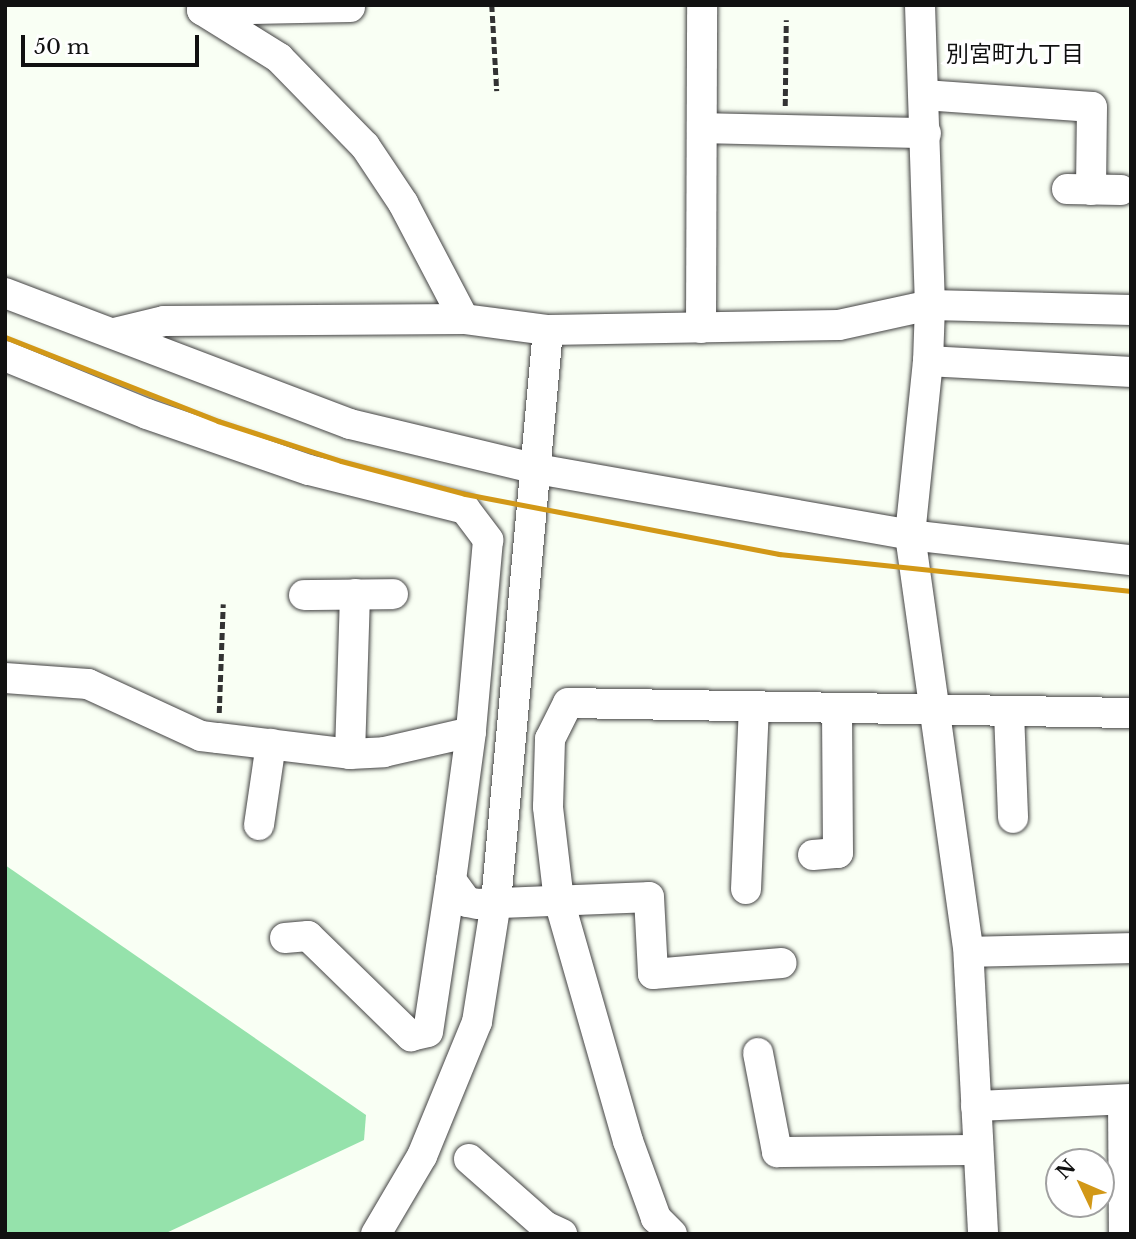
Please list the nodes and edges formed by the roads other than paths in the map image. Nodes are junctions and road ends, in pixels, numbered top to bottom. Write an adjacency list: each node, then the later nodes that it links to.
1 (702, 5): 5 (street)
2 (920, 5): 4 (street)
3 (350, 7): 11 (street)
4 (925, 95): 6 (street); 7 (street)
5 (702, 128): 6 (street); 12 (street)
6 (926, 133): 9 (street)
7 (1121, 190)
8 (5, 293): 14 (street)
9 (930, 305): 10 (street); 12 (street); 16 (street)
10 (1131, 310)
11 (464, 319): 13 (street); 14 (street)
12 (701, 327): 13 (street)
13 (548, 330): 18 (street)
14 (114, 333): 18 (street)
15 (5, 356): 30 (street)
16 (928, 361): 17 (street); 19 (street)
17 (1131, 372)
18 (537, 469): 19 (street); 39 (street)
19 (910, 535): 20 (street); 27 (street)
20 (1131, 560)
21 (355, 594): 22 (street); 23 (street); 32 (street)
22 (393, 594)
23 (304, 595)
24 (5, 678): 31 (street)
25 (754, 707): 26 (street); 37 (street); 38 (street)
26 (837, 709): 27 (street); 35 (street)
27 (935, 711): 28 (street); 42 (street)
28 (1009, 712): 29 (street); 33 (street)
29 (1131, 713)
30 (471, 732): 32 (street); 36 (street)
31 (271, 744): 32 (street); 34 (street)
32 (350, 754)
33 (1013, 818)
34 (259, 825)
35 (813, 855)
36 (451, 880): 39 (street); 40 (street)
37 (746, 889)
38 (559, 901): 39 (street); 43 (street); 51 (street)
39 (496, 902): 49 (street)
40 (285, 938)
41 (1131, 948): 42 (street)
42 (969, 952): 46 (street)
43 (782, 963)
44 (758, 1053): 47 (street)
45 (1127, 1099): 46 (street); 53 (street)
46 (976, 1106): 47 (street)
47 (978, 1150): 52 (street)
48 (469, 1159): 50 (street)
49 (376, 1234)
50 (562, 1234)
51 (672, 1234)
52 (983, 1234)
53 (1124, 1234)

